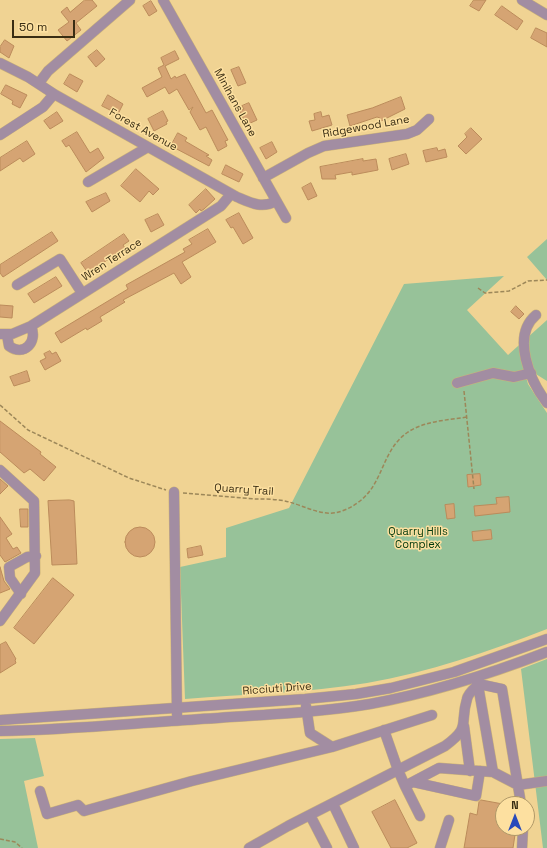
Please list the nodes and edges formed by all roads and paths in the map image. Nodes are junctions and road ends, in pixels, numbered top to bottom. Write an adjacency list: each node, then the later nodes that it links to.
1 (130, 0): 6 (street)
2 (163, 0): 11 (street, Minihans Lane)
3 (522, 0): 4 (street)
4 (547, 15)
5 (0, 64): 6 (street, Forest Avenue)
6 (39, 83): 7 (street, Forest Avenue)
7 (54, 94): 9 (street); 10 (street, Forest Avenue)
8 (429, 120): 11 (street, Ridgewood Lane)
9 (0, 135)
10 (148, 147): 12 (street); 13 (street, Forest Avenue)
11 (264, 178): 14 (street, Minihans Lane)
12 (88, 182)
13 (231, 194): 14 (street, Forest Avenue); 19 (street, Wren Terrace)
14 (276, 201): 15 (street, Minihans Lane)
15 (286, 218)
16 (547, 280): 18 (path)
17 (17, 285): 19 (street)
18 (478, 288)
19 (82, 293): 21 (street, Wren Terrace)
20 (536, 315): 23 (street)
21 (31, 326): 22 (street, Wren Terrace); 22 (street)
22 (3, 335)
23 (530, 373): 24 (street); 25 (street)
24 (459, 382): 27 (path)
25 (547, 403)
26 (0, 405): 30 (path, Quarry Trail)
27 (467, 418): 29 (path); 30 (path, Quarry Trail)
28 (0, 470): 31 (street)
29 (474, 489)
30 (174, 492): 39 (street)
31 (36, 556): 32 (street); 32 (street)
32 (21, 594): 33 (street)
33 (0, 621)
34 (547, 639): 36 (street, Ricciuti Drive)
35 (547, 652): 37 (street)
36 (473, 666): 37 (street); 38 (street, Ricciuti Drive)
37 (478, 680): 40 (street); 44 (street); 50 (street); 53 (street)
38 (305, 699): 39 (street, Ricciuti Drive); 40 (street)
39 (177, 708): 42 (street, Ricciuti Drive); 43 (street)
40 (306, 711): 43 (street); 47 (street)
41 (432, 714): 45 (street)
42 (0, 720)
43 (178, 721): 46 (street)
44 (464, 726): 48 (street); 49 (street)
45 (384, 730): 47 (street); 48 (street)
46 (0, 731)
47 (332, 747): 54 (street)
48 (398, 770): 52 (street); 56 (street)
49 (475, 771): 50 (street); 52 (street); 52 (street)
50 (493, 772): 53 (street)
51 (547, 781): 53 (street)
52 (409, 784): 58 (street)
53 (518, 785): 55 (street)
54 (40, 791)
55 (520, 796)
56 (333, 804): 57 (street); 65 (street)
57 (310, 815): 63 (street); 64 (street)
58 (420, 816)
59 (449, 820): 66 (street)
60 (523, 836): 67 (street)
61 (0, 839): 62 (path)
62 (22, 848)
63 (249, 848)
64 (327, 848)
65 (354, 848)
66 (440, 848)
67 (522, 848)

